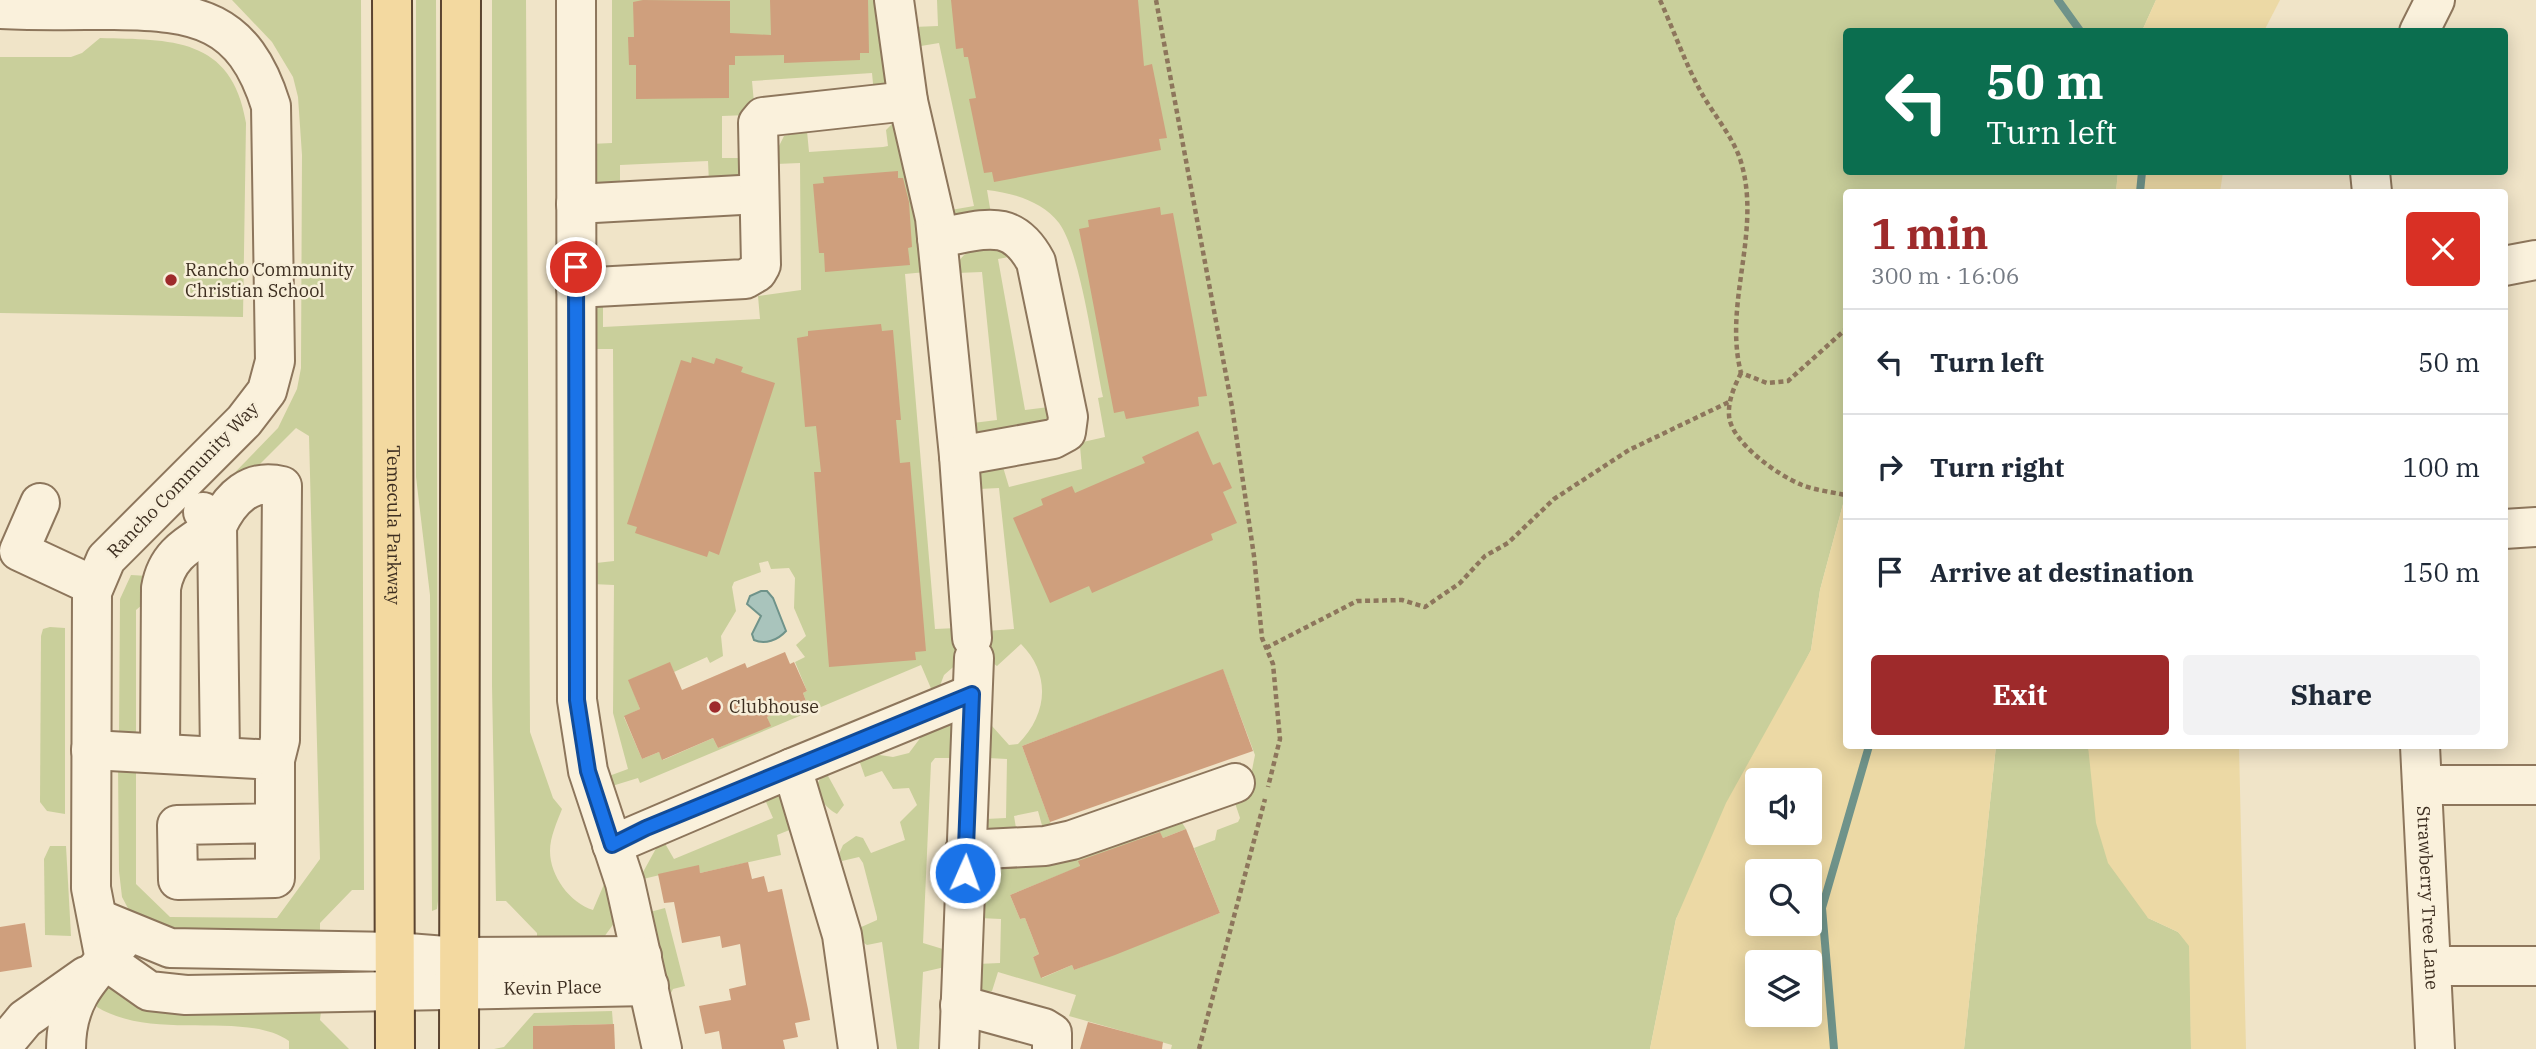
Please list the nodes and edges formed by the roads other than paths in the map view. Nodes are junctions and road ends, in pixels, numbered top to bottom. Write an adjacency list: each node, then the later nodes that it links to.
1 (392, 0): 37 (main road, Temecula Parkway)
2 (461, 0): 42 (main road)
3 (576, 0): 11 (street)
4 (894, 0): 9 (street)
5 (2435, 0): 8 (street)
6 (0, 9): 7 (street, Rancho Community Way)
7 (206, 9): 17 (street, Rancho Community Way)
8 (2422, 28)
9 (908, 101): 10 (street); 12 (street)
10 (759, 194): 11 (street); 15 (street)
11 (576, 204): 15 (street)
12 (937, 238): 16 (street); 16 (street)
13 (2536, 260): 14 (street)
14 (2508, 265)
15 (576, 288): 34 (street)
16 (959, 456): 23 (street)
17 (178, 487): 19 (street); 22 (street, Rancho Community Way)
18 (40, 503): 22 (street)
19 (218, 526): 26 (street); 27 (street); 28 (street)
20 (2536, 527): 21 (street)
21 (2508, 529)
22 (94, 586): 25 (street, Rancho Community Way)
23 (973, 663): 29 (street); 35 (street)
24 (2420, 749): 31 (street, Strawberry Tree Lane)
25 (92, 750): 26 (street); 36 (street, Rancho Community Way)
26 (160, 754): 27 (street)
27 (220, 757): 28 (street)
28 (275, 760): 33 (street)
29 (792, 768): 34 (street); 50 (street)
30 (1235, 783): 35 (street)
31 (2422, 785): 32 (street); 39 (street, Strawberry Tree Lane)
32 (2536, 785)
33 (275, 823)
34 (612, 845): 41 (street)
35 (965, 850): 44 (street)
36 (115, 926): 37 (street); 38 (street, Rancho Community Way)
37 (395, 951): 42 (street); 43 (main road, Temecula Parkway)
38 (98, 966): 43 (street); 45 (street); 46 (street)
39 (2431, 966): 40 (street); 53 (street, Strawberry Tree Lane)
40 (2536, 966)
41 (645, 971): 42 (street, Kevin Place); 49 (street)
42 (458, 974): 43 (street); 48 (main road)
43 (395, 992): 47 (main road, Temecula Parkway)
44 (960, 1005): 51 (street); 52 (street)
45 (0, 1049)
46 (66, 1049)
47 (395, 1049)
48 (458, 1049)
49 (662, 1049)
50 (858, 1049)
51 (959, 1049)
52 (1052, 1049)
53 (2435, 1049)

